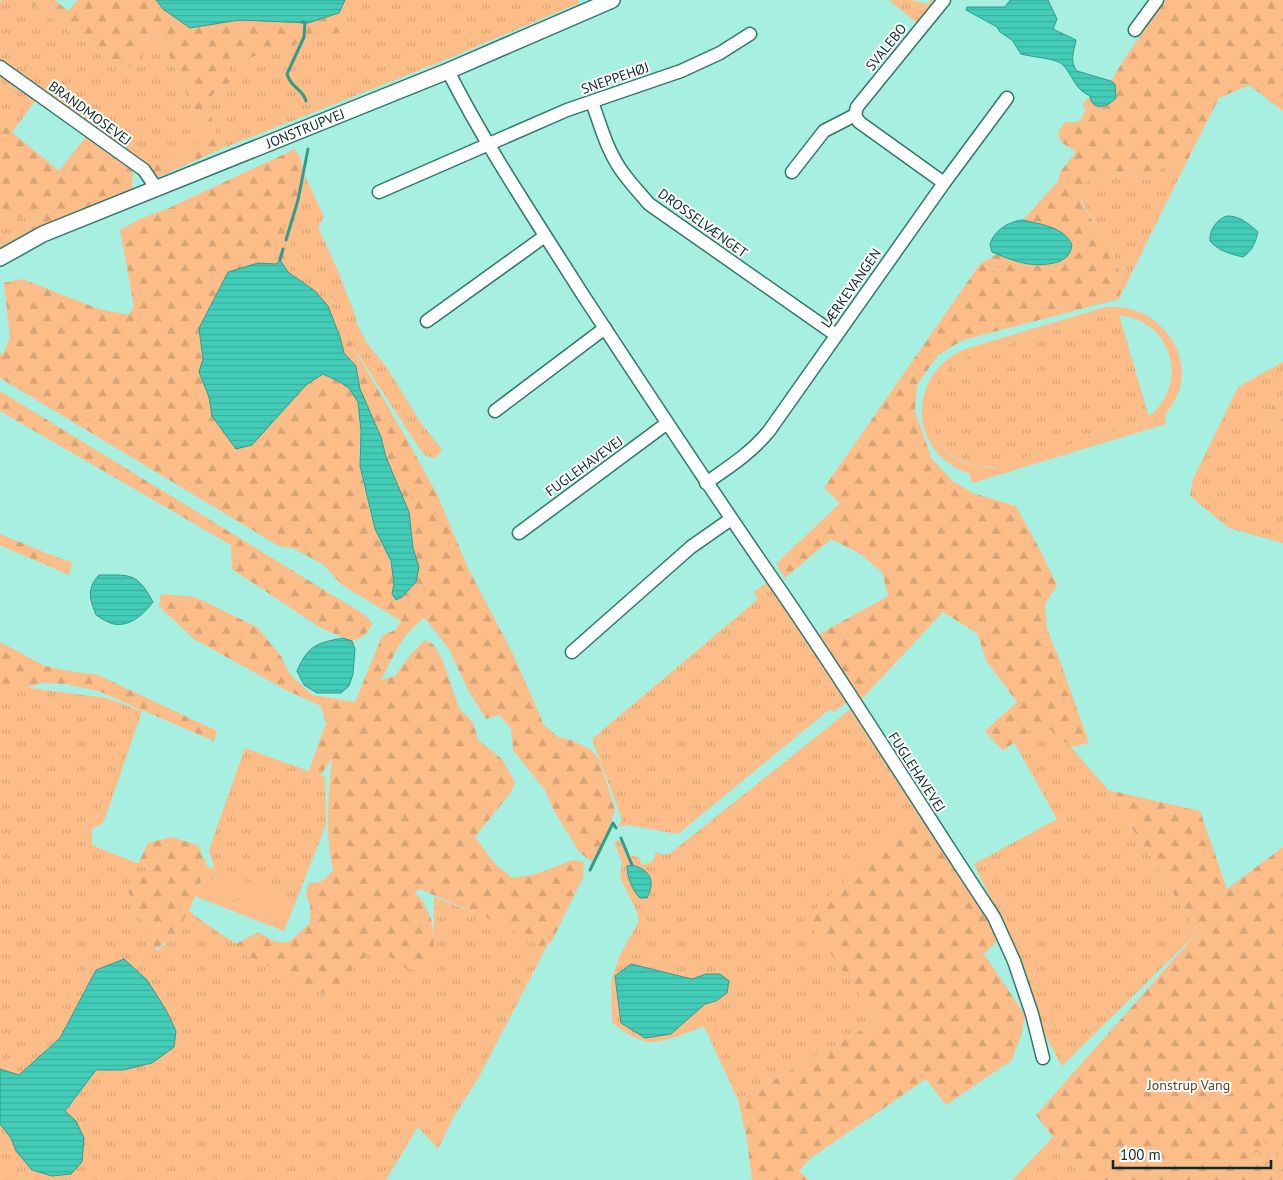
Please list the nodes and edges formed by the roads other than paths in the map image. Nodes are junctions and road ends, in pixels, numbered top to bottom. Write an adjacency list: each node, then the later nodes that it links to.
1 (612, 0): 7 (street, JONSTRUPVEJ)
2 (944, 0): 10 (street, SVALEBO)
3 (1157, 0): 4 (street)
4 (1136, 30)
5 (750, 34): 9 (street, SNEPPEHØJ)
6 (0, 67): 14 (street, BRANDMOSEVEJ)
7 (448, 71): 11 (street, FUGLEHAVEVEJ); 14 (street, JONSTRUPVEJ)
8 (1007, 98): 13 (street, LÆRKEVANGEN)
9 (592, 102): 11 (street, SNEPPEHØJ); 20 (street, DROSSELVÆNGET)
10 (855, 115): 12 (street); 13 (street)
11 (488, 145): 15 (street); 16 (street, FUGLEHAVEVEJ)
12 (792, 172)
13 (944, 182): 20 (street, LÆRKEVANGEN)
14 (156, 188): 17 (street, JONSTRUPVEJ)
15 (379, 192)
16 (545, 236): 18 (street); 19 (street, FUGLEHAVEVEJ)
17 (0, 258)
18 (427, 321)
19 (604, 328): 21 (street); 22 (street, FUGLEHAVEVEJ)
20 (836, 335): 23 (street, LÆRKEVANGEN)
21 (495, 410)
22 (666, 424): 23 (street, FUGLEHAVEVEJ); 25 (street, FUGLEHAVEVEJ)
23 (706, 483): 24 (street, FUGLEHAVEVEJ)
24 (731, 519): 26 (street); 27 (street, FUGLEHAVEVEJ)
25 (519, 533)
26 (572, 652)
27 (1043, 1058)

